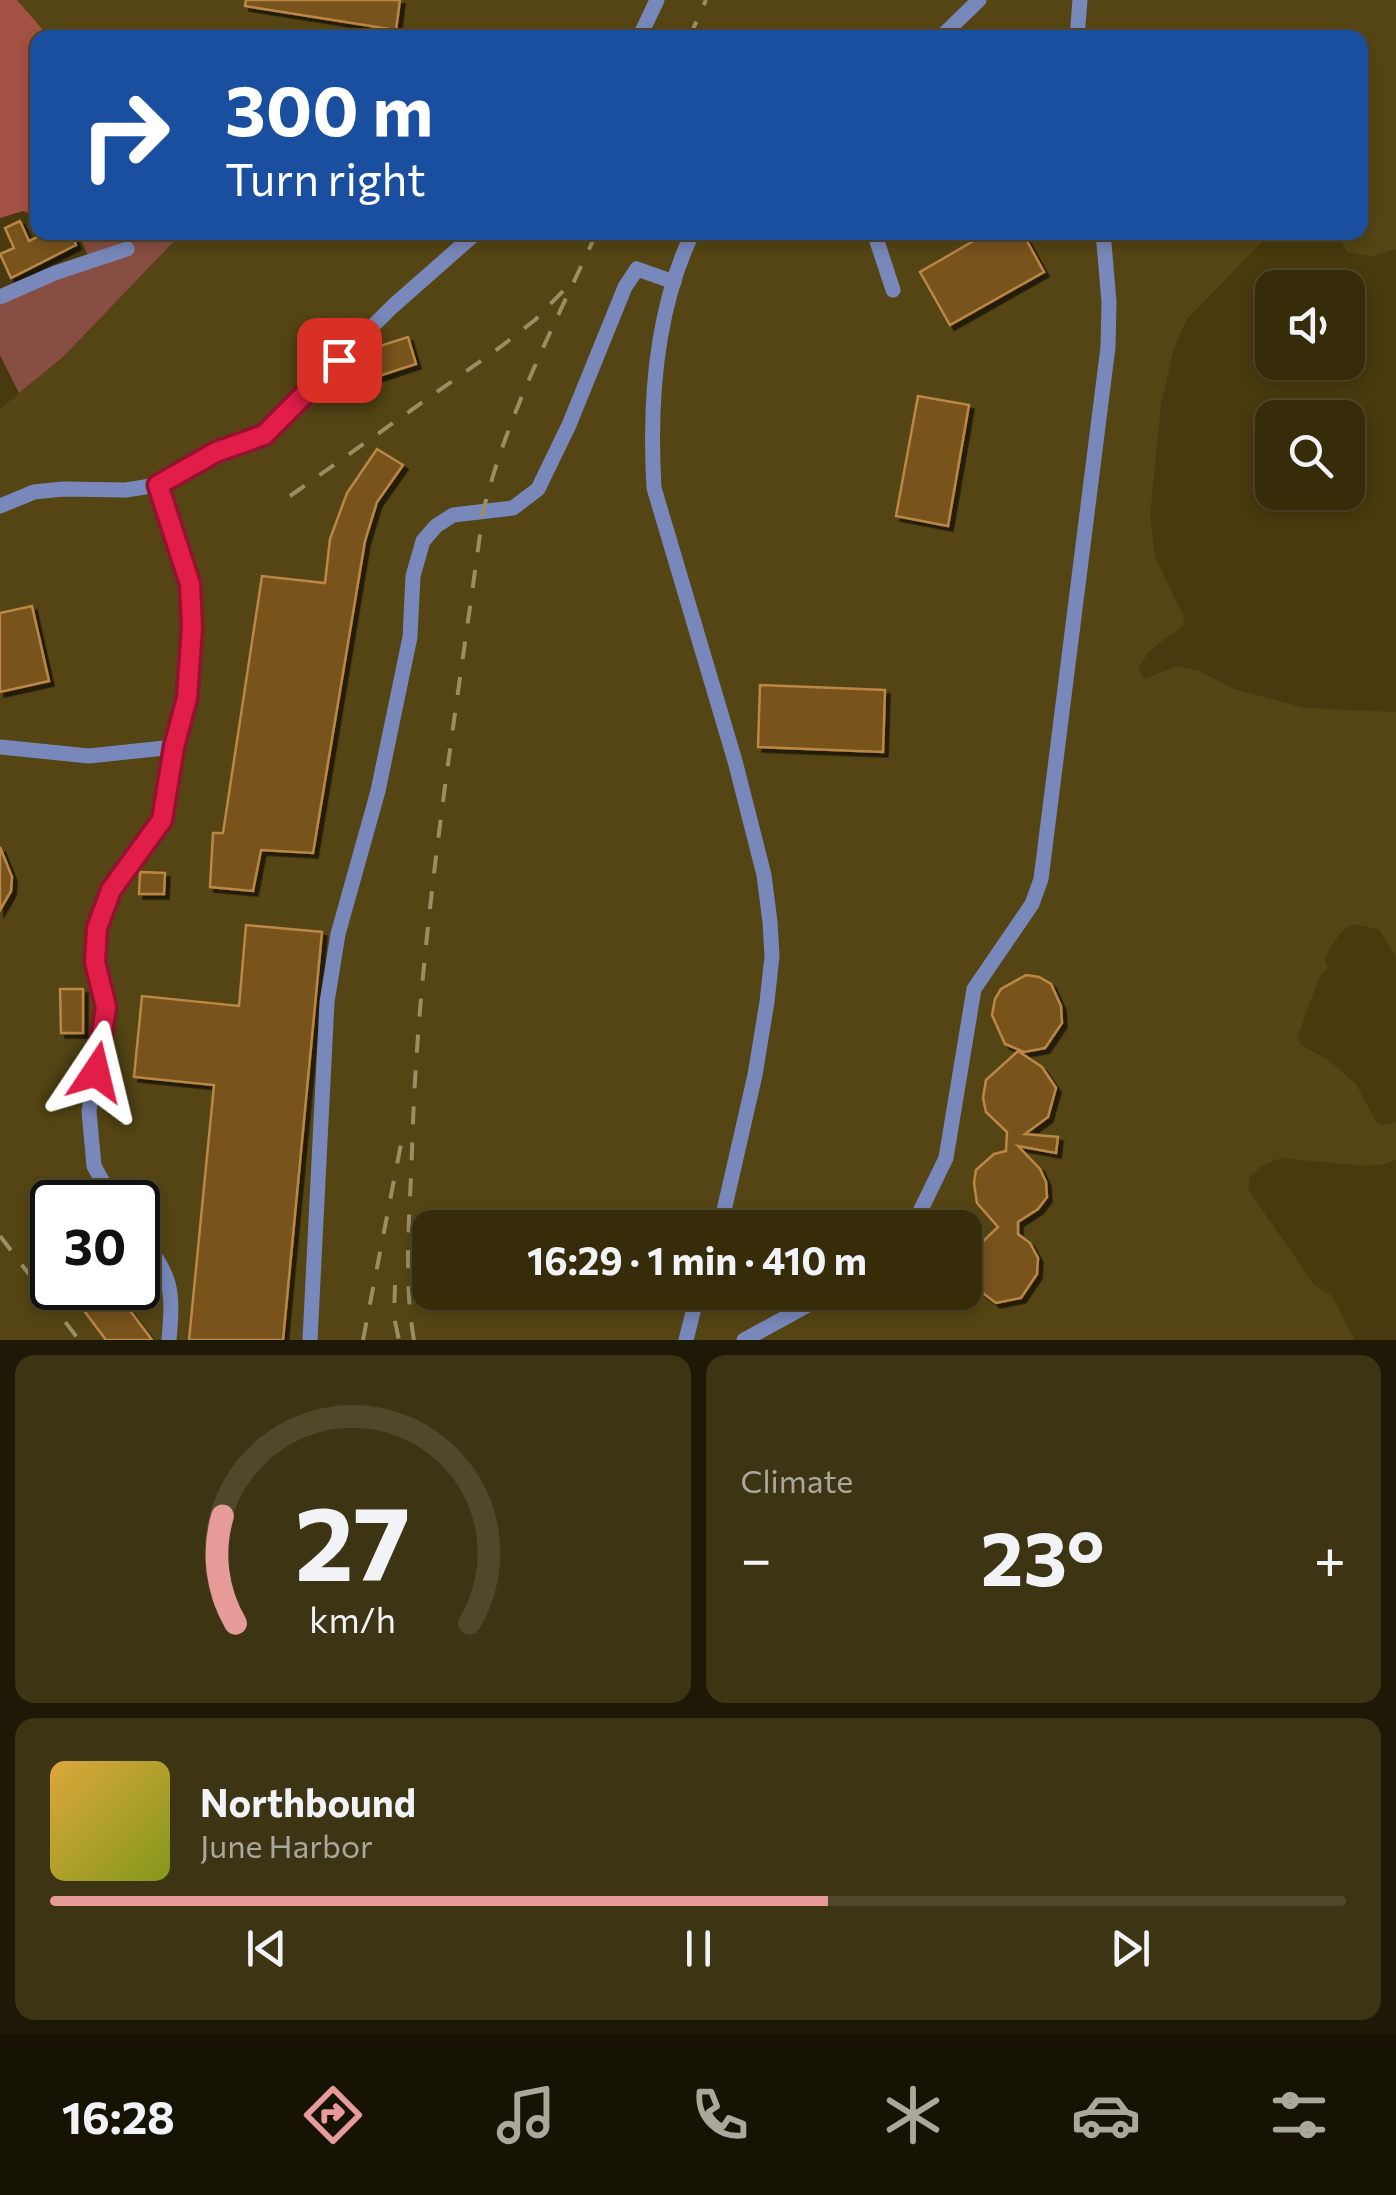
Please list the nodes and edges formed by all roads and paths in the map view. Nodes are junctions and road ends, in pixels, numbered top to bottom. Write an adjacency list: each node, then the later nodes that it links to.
1 (657, 0): 4 (street)
2 (979, 0): 5 (street)
3 (1080, 0): 6 (street)
4 (643, 30)
5 (948, 30)
6 (1078, 30)
7 (468, 240): 15 (street)
8 (689, 240): 12 (street)
9 (877, 240): 13 (street)
10 (1103, 240): 21 (street)
11 (127, 249): 14 (street)
12 (674, 282): 20 (street); 26 (street)
13 (893, 290)
14 (0, 297)
15 (158, 485): 16 (street); 18 (street)
16 (0, 506)
17 (0, 747): 18 (street)
18 (174, 747): 19 (street)
19 (102, 1180)
20 (724, 1210)
21 (921, 1210)
22 (160, 1263): 25 (street)
23 (694, 1310): 27 (street)
24 (799, 1310): 28 (street)
25 (169, 1340)
26 (310, 1340)
27 (686, 1340)
28 (744, 1340)

